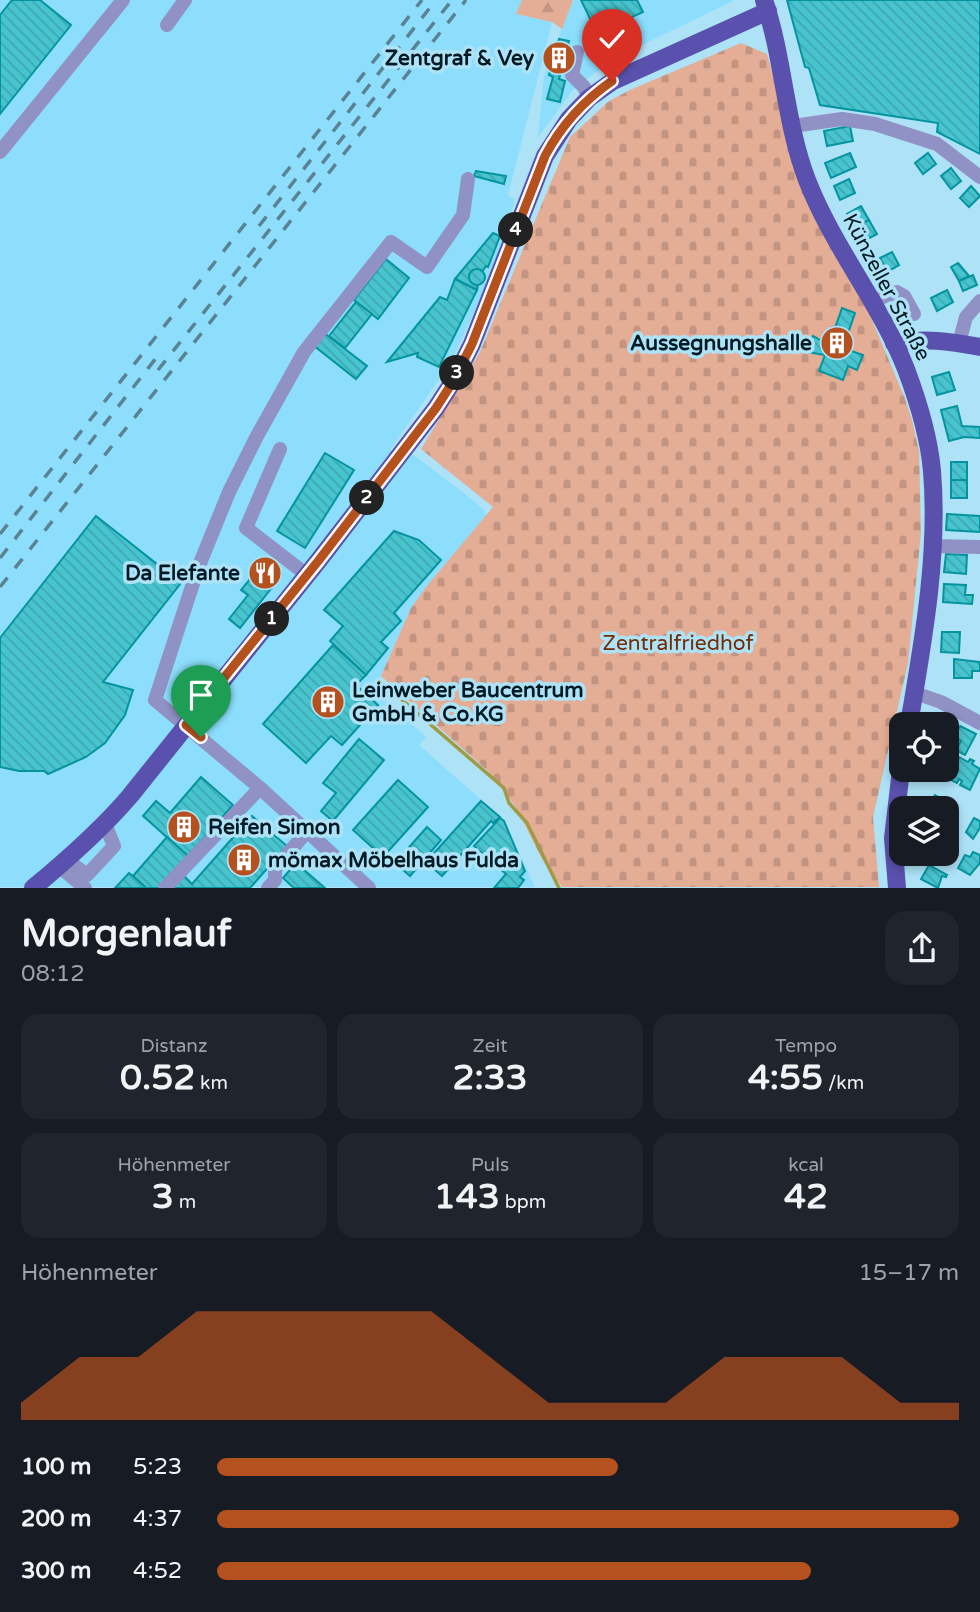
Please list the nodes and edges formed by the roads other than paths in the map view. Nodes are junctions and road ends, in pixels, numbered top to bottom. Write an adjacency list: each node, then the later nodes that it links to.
1 (122, 0): 8 (street)
2 (185, 0): 4 (street)
3 (766, 6): 6 (main road); 7 (main road, Künzeller Straße)
4 (167, 25)
5 (577, 52): 6 (street)
6 (589, 98): 20 (main road)
7 (793, 125): 9 (street); 11 (main road, Künzeller Straße)
8 (0, 152)
9 (980, 177)
10 (468, 179): 24 (street)
11 (872, 301): 13 (street); 15 (main road, Künzeller Straße)
12 (980, 301): 14 (street)
13 (914, 314)
14 (959, 343): 15 (main road); 16 (main road)
15 (894, 344): 18 (main road, Künzeller Straße)
16 (980, 347)
17 (280, 449): 20 (street)
18 (932, 546): 19 (street); 21 (main road, Künzeller Straße)
19 (980, 547)
20 (307, 575): 24 (main road)
21 (915, 693): 22 (main road, Künzeller Straße); 23 (street)
22 (911, 712)
23 (980, 723)
24 (186, 725): 26 (street); 28 (main road)
25 (900, 782): 34 (main road)
26 (260, 788): 27 (street); 31 (street)
27 (308, 830): 32 (street); 33 (street)
28 (63, 863): 29 (main road); 30 (street)
29 (33, 887)
30 (85, 887)
31 (165, 887)
32 (268, 887)
33 (369, 887)
34 (897, 887)

